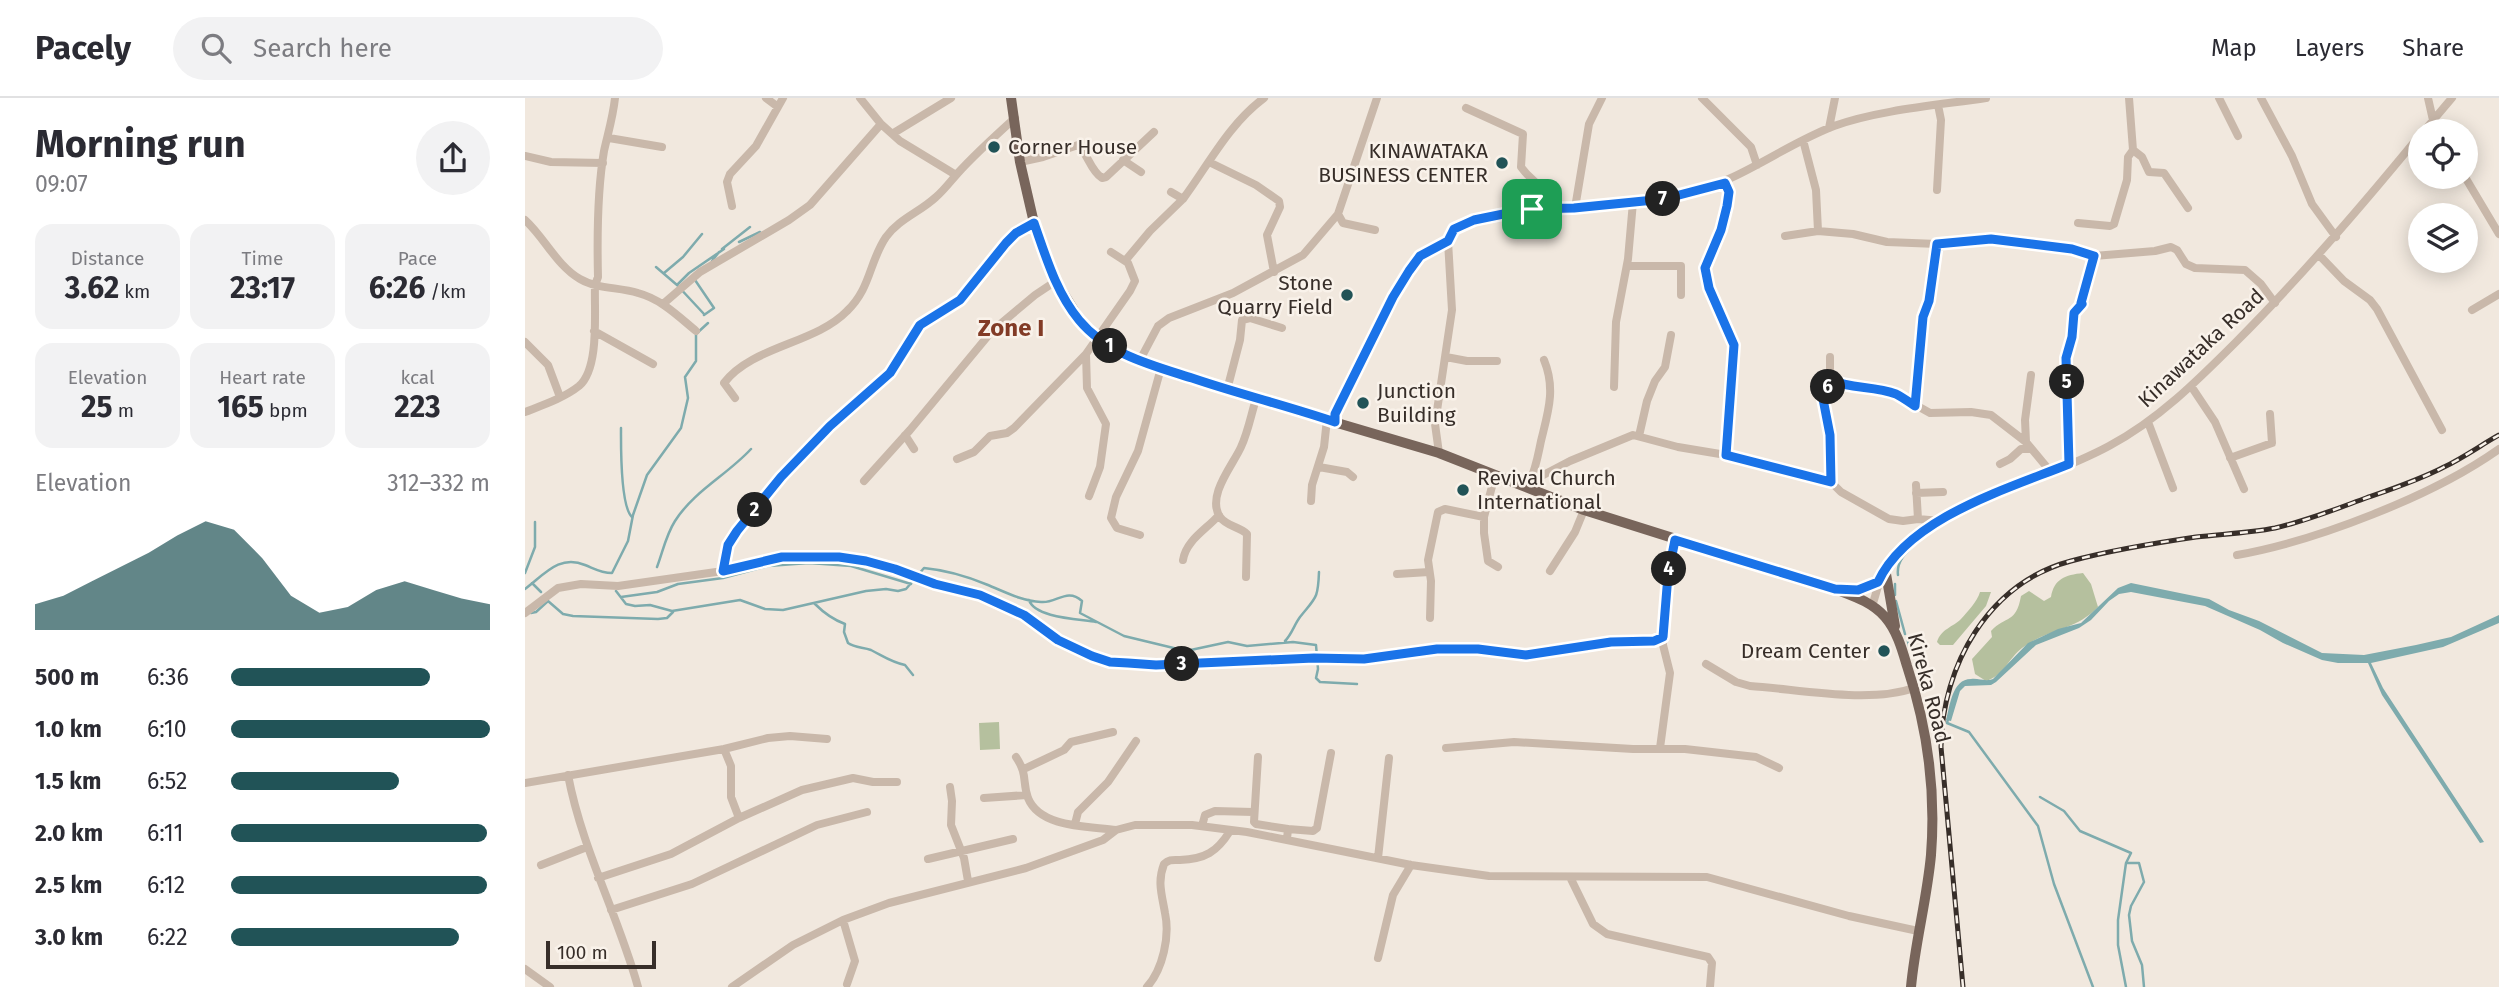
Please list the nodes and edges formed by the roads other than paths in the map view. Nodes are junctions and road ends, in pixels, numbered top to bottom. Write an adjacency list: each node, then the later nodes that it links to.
1 (615, 98): 29 (street)
2 (766, 98): 19 (street)
3 (783, 98): 19 (street)
4 (860, 98): 24 (street)
5 (951, 98): 27 (street)
6 (1011, 98): 21 (main road, Kireka Road)
7 (1264, 98): 37 (street)
8 (1377, 98): 52 (street)
9 (1602, 98): 49 (street)
10 (1702, 98): 39 (street)
11 (1835, 98): 25 (street)
12 (1986, 98): 18 (street)
13 (2129, 98): 32 (street)
14 (2219, 98): 28 (street)
15 (2260, 98): 60 (street)
16 (2428, 98): 22 (street)
17 (2452, 98): 23 (street)
18 (1938, 105): 25 (street); 44 (street)
19 (778, 107): 48 (street)
20 (1466, 108): 51 (street)
21 (1015, 118): 36 (main road, Kireka Road); 41 (street)
22 (2433, 119)
23 (2434, 119)
24 (881, 124): 27 (street); 73 (street)
25 (1829, 128): 30 (street)
26 (1154, 132): 35 (street)
27 (892, 134): 41 (street)
28 (2238, 136)
29 (609, 138): 31 (street); 38 (street)
30 (1803, 140): 39 (street); 57 (street)
31 (662, 147)
32 (2133, 150): 50 (street); 55 (street)
33 (2408, 150): 60 (street, Kinawataka Road)
34 (525, 156): 38 (street)
35 (1123, 160): 36 (street); 40 (street)
36 (1020, 162): 54 (main road, Kireka Road)
37 (1209, 162): 46 (street); 68 (street)
38 (603, 163): 70 (street)
39 (1757, 165): 42 (street)
40 (1141, 172)
41 (956, 175): 96 (street)
42 (1725, 183): 47 (street); 110 (street)
43 (2472, 189): 58 (street)
44 (1937, 190)
45 (1171, 192): 46 (street)
46 (1184, 200): 66 (street)
47 (1633, 202): 49 (street); 67 (street)
48 (732, 206)
49 (1574, 208): 51 (street)
50 (2188, 208)
51 (1532, 209): 61 (street)
52 (1338, 214): 56 (street); 68 (street)
53 (525, 220): 70 (street)
54 (1034, 223): 69 (main road, Kireka Road); 138 (street)
55 (2078, 223)
56 (1375, 230)
57 (1818, 231): 59 (street); 62 (street)
58 (2499, 234)
59 (1785, 236)
60 (2336, 237): 64 (street, Kinawataka Road)
61 (1448, 241): 83 (street); 101 (street)
62 (1937, 244): 65 (street); 98 (street)
63 (1111, 252): 66 (street)
64 (2319, 255): 74 (street, Kinawataka Road); 103 (street)
65 (2094, 256): 74 (street); 114 (street)
66 (1125, 261): 80 (street)
67 (1627, 266): 72 (street); 93 (street)
68 (1274, 272): 85 (street)
69 (1056, 281): 80 (main road, Kireka Road); 104 (street)
70 (595, 285): 73 (street); 77 (street)
71 (2499, 294): 75 (street)
72 (1681, 295)
73 (663, 303): 78 (street)
74 (2274, 303): 92 (street, Kinawataka Road)
75 (2472, 310)
76 (1282, 328): 94 (street)
77 (594, 331): 88 (street); 95 (street)
78 (696, 331)
79 (1671, 335): 105 (street)
80 (1096, 338): 82 (street); 85 (main road, Kireka Road)
81 (525, 342): 95 (street)
82 (1086, 354): 112 (street); 125 (street)
83 (1446, 357): 87 (street); 109 (street)
84 (1830, 357): 91 (street)
85 (1140, 360): 89 (main road, Kireka Road)
86 (1544, 360): 121 (street)
87 (1497, 361)
88 (653, 364)
89 (1161, 369): 94 (main road, Kireka Road); 132 (street)
90 (2031, 375): 106 (street)
91 (1830, 380): 98 (street); 120 (street)
92 (2191, 386): 102 (street, Kinawataka Road); 111 (street)
93 (1614, 387)
94 (1227, 390): 97 (main road, Kireka Road)
95 (560, 397): 99 (street)
96 (735, 398)
97 (1256, 399): 101 (main road, Kireka Road); 128 (street)
98 (1915, 406): 106 (street)
99 (525, 412)
100 (2270, 414): 111 (street)
101 (1331, 421): 109 (main road, Kireka Road); 115 (street)
102 (2148, 422): 114 (street, Kinawataka Road); 122 (street)
103 (2442, 430)
104 (905, 435): 107 (street); 119 (street)
105 (1639, 436): 110 (street); 121 (street)
106 (2028, 445): 113 (street); 116 (street)
107 (914, 449)
108 (2499, 449): 134 (street)
109 (1439, 453): 117 (main road, Kireka Road)
110 (1726, 455): 120 (street)
111 (2229, 458): 123 (street)
112 (957, 459)
113 (2000, 464)
114 (2069, 464): 116 (street, Kinawataka Road)
115 (1319, 467): 118 (street); 126 (street)
116 (2050, 471): 131 (street, Kinawataka Road)
117 (1495, 475): 121 (main road, Kireka Road); 129 (street)
118 (1353, 477)
119 (864, 481)
120 (1831, 482): 130 (street)
121 (1527, 485): 127 (main road, Kireka Road)
122 (2173, 488)
123 (2244, 489)
124 (1943, 492): 130 (street)
125 (1089, 496)
126 (1311, 501)
127 (1584, 510): 133 (main road, Kireka Road); 139 (street)
128 (1219, 515): 135 (street); 142 (street)
129 (1485, 517): 136 (street); 140 (street)
130 (1918, 519): 131 (street)
131 (1940, 521): 137 (street, Kinawataka Road)
132 (1140, 535)
133 (1675, 540): 144 (main road, Kireka Road); 148 (street)
134 (2237, 555)
135 (1183, 560)
136 (1498, 566)
137 (1885, 568): 143 (street, Kinawataka Road); 149 (main road)
138 (723, 571): 146 (street); 148 (street)
139 (1551, 571)
140 (1429, 572): 141 (street); 147 (street)
141 (1397, 575)
142 (1246, 577)
143 (1878, 582): 144 (main road); 145 (street, Kinawataka Road)
144 (1835, 589): 145 (main road, Kireka Road)
145 (1872, 606): 149 (main road, Kireka Road)
146 (525, 613)
147 (1430, 618)
148 (1663, 637): 156 (street)
149 (1898, 639): 151 (main road, Kireka Road)
150 (1706, 664): 151 (street)
151 (1914, 688): 191 (main road, Kireka Road)
152 (1113, 732): 163 (street)
153 (827, 739): 157 (street)
154 (1136, 741): 173 (street)
155 (1446, 748): 156 (street)
156 (1660, 748): 162 (street)
157 (724, 749): 164 (street); 172 (street)
158 (1331, 753): 175 (street)
159 (1016, 757): 163 (street)
160 (1258, 757): 171 (street)
161 (1389, 758): 182 (street)
162 (1779, 768)
163 (1024, 769): 168 (street)
164 (568, 775): 166 (street); 180 (street)
165 (897, 782): 172 (street)
166 (525, 783)
167 (950, 787): 181 (street)
168 (1027, 795): 169 (street); 173 (street)
169 (984, 798)
170 (867, 812): 189 (street)
171 (1253, 812): 174 (street); 175 (street)
172 (739, 818): 187 (street)
173 (1075, 824): 176 (street)
174 (1202, 826): 176 (street); 177 (street)
175 (1288, 829): 179 (street)
176 (1116, 830): 188 (street)
177 (1230, 831): 179 (street); 198 (street)
178 (1013, 839): 181 (street)
179 (1287, 839): 182 (street)
180 (587, 847): 185 (street); 187 (street)
181 (962, 851): 183 (street); 188 (street)
182 (1378, 858): 184 (street)
183 (928, 859)
184 (1411, 865): 186 (street); 192 (street)
185 (541, 866)
186 (1570, 877): 191 (street); 199 (street)
187 (598, 878): 189 (street)
188 (968, 881): 190 (street)
189 (611, 909): 196 (street)
190 (843, 920): 195 (street); 197 (street)
191 (1918, 930): 200 (main road, Kireka Road)
192 (1378, 958)
193 (525, 968): 194 (street)
194 (543, 985)
195 (847, 985)
196 (638, 987)
197 (732, 987)
198 (1147, 987)
199 (1710, 987)
200 (1911, 987)

